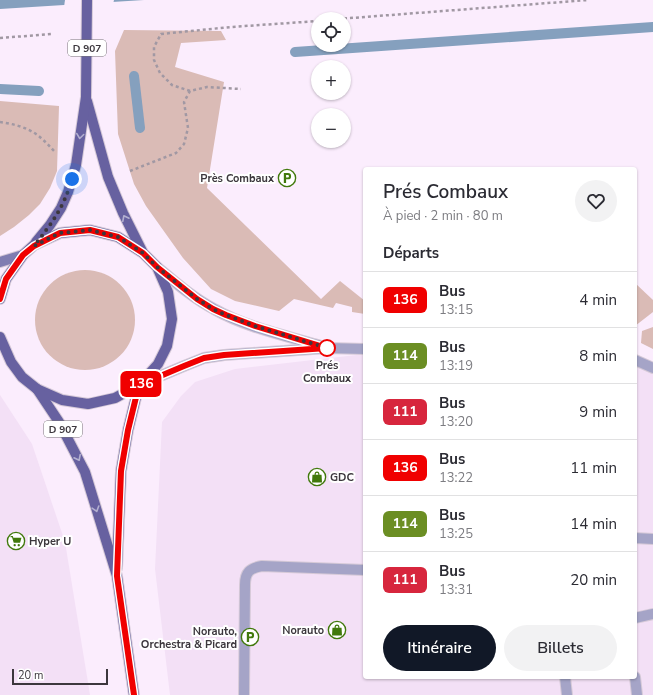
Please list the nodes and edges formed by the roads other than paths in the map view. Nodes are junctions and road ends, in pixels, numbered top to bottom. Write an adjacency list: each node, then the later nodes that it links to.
1 (87, 0): 2 (main road, D 907)
2 (86, 97): 3 (main road, D 907, one-way to 3); 4 (main road, D 907, one-way to 2)
3 (34, 246): 4 (main road); 5 (main road)
4 (143, 253): 7 (main road)
5 (23, 255): 6 (street); 8 (main road)
6 (0, 262)
7 (157, 267): 10 (street); 16 (main road)
8 (0, 299)
9 (0, 337): 14 (main road)
10 (327, 348): 11 (street); 16 (street)
11 (363, 350)
12 (0, 352): 14 (street)
13 (637, 361): 15 (street)
14 (11, 362): 17 (main road)
15 (653, 368)
16 (139, 385): 17 (main road); 21 (main road, D 907)
17 (36, 389): 21 (main road, D 907, one-way to 21)
18 (637, 538): 19 (street)
19 (653, 539)
20 (363, 570): 27 (street)
21 (117, 576): 26 (main road, D 907)
22 (653, 614): 23 (street)
23 (637, 618)
24 (565, 679): 28 (street)
25 (635, 679): 29 (street)
26 (134, 695)
27 (244, 695)
28 (567, 695)
29 (637, 695)

